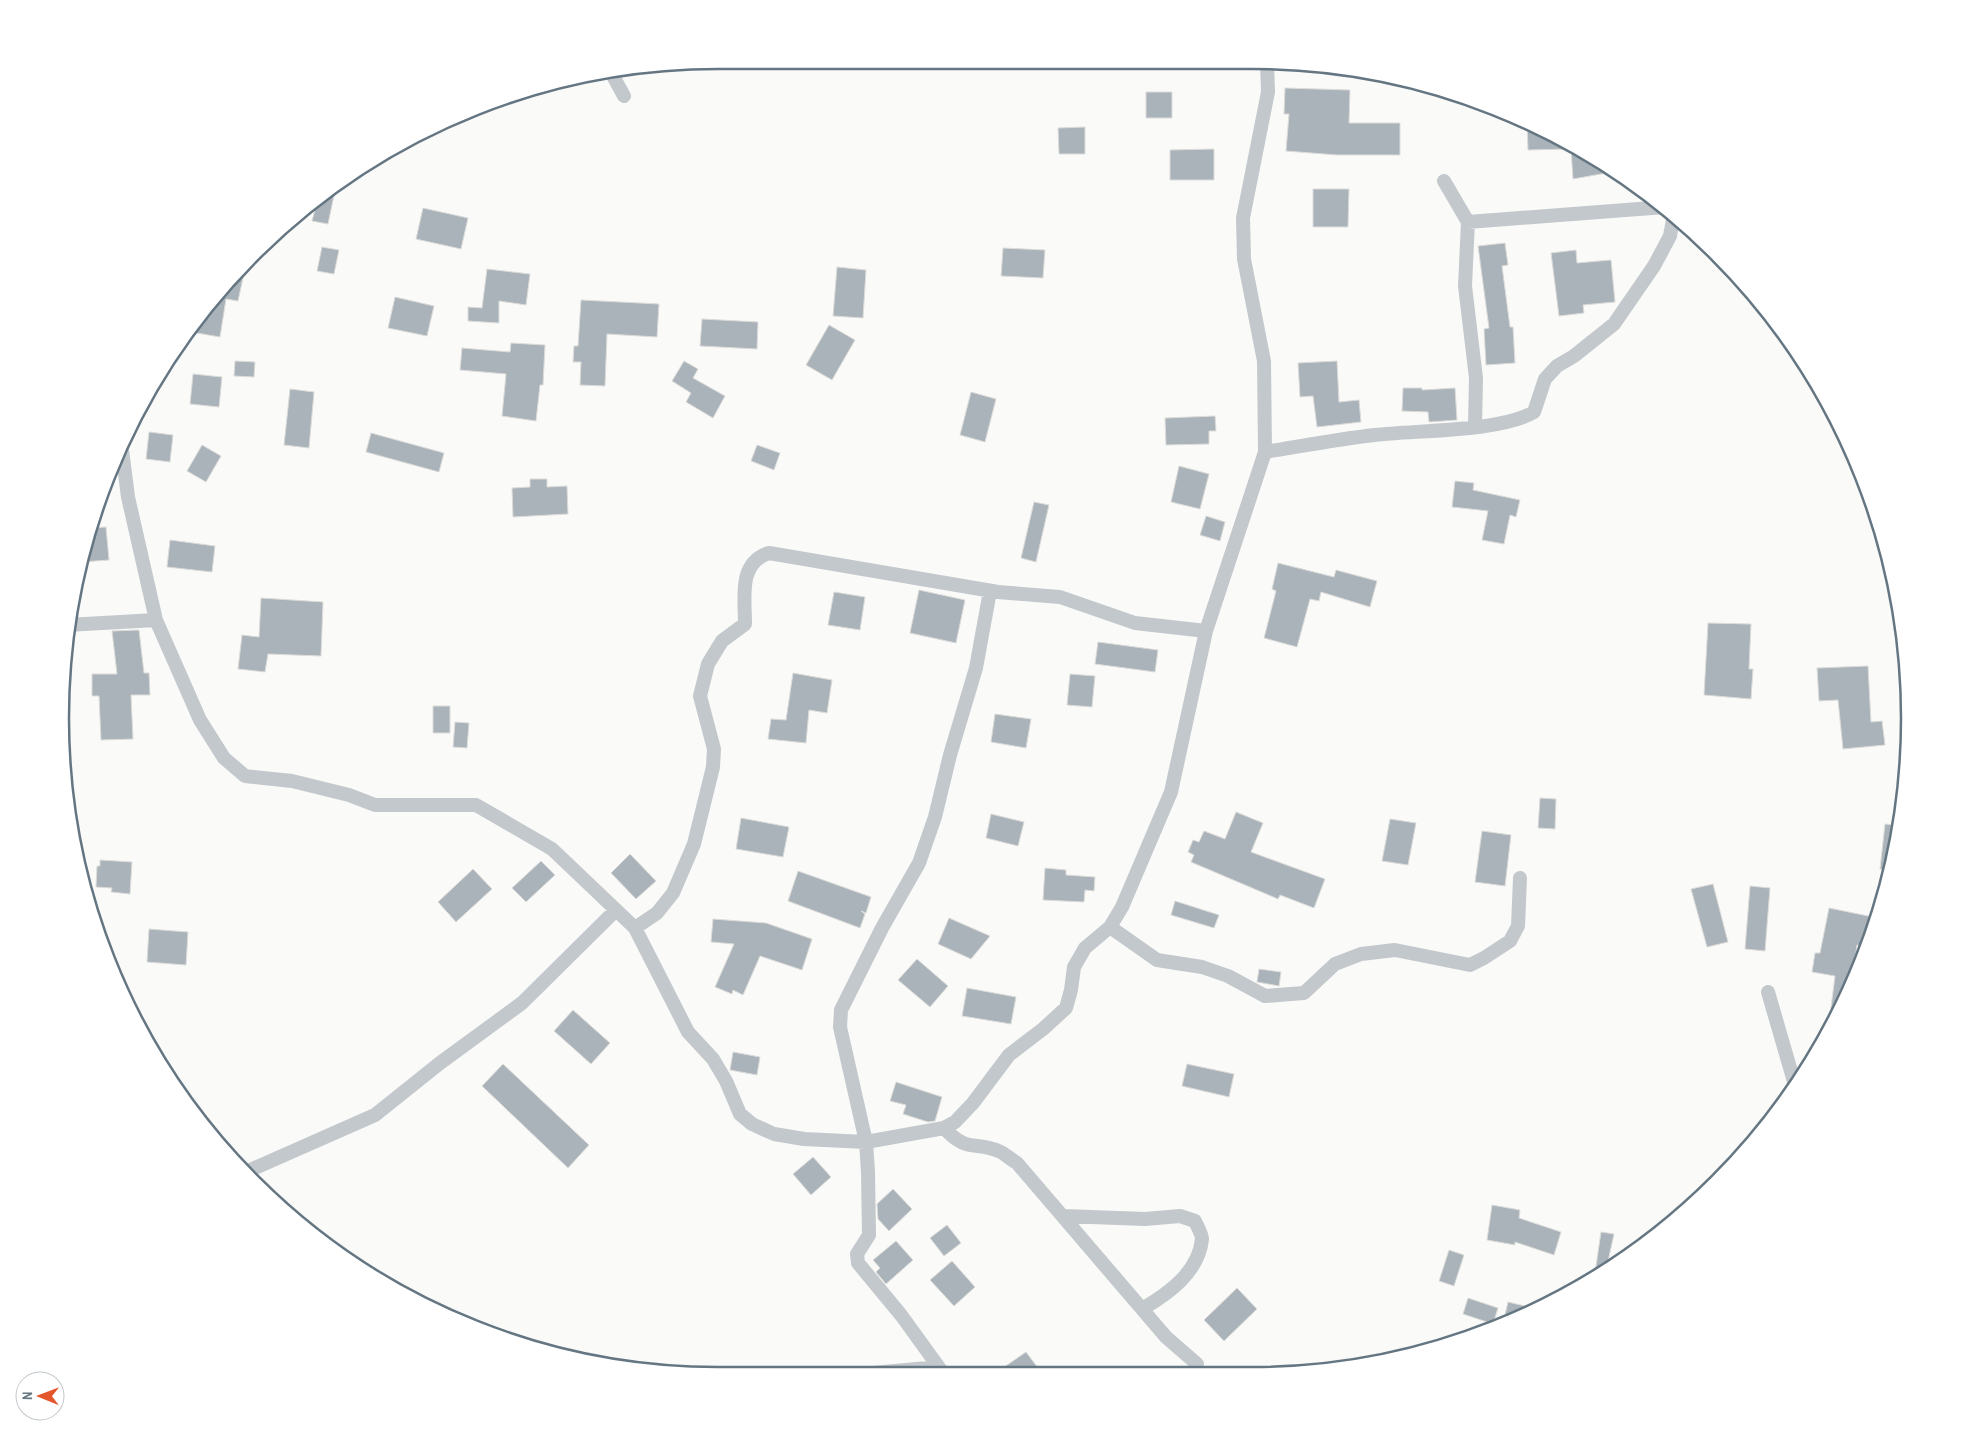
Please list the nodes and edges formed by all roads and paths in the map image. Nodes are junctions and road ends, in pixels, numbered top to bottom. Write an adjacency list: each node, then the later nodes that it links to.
1 (1267, 69): 9 (street)
2 (614, 77): 3 (street)
3 (624, 96)
4 (1444, 181): 6 (street)
5 (1653, 208): 6 (street)
6 (1468, 222): 8 (street)
7 (1672, 224): 8 (street)
8 (1475, 426): 9 (street)
9 (1266, 452): 14 (street)
10 (124, 458): 12 (street)
11 (990, 591): 14 (street); 17 (street); 22 (street)
12 (156, 620): 13 (street); 16 (street)
13 (75, 625)
14 (1206, 631): 18 (street)
15 (1520, 878): 18 (street)
16 (616, 910): 17 (street); 23 (street)
17 (635, 928): 22 (street)
18 (1110, 928): 21 (street)
19 (1768, 992): 20 (street)
20 (1793, 1078)
21 (944, 1128): 22 (street); 24 (street)
22 (866, 1142): 27 (street)
23 (252, 1169)
24 (1064, 1216): 25 (street); 25 (street)
25 (1142, 1309): 26 (street)
26 (1197, 1364)
27 (938, 1367)

